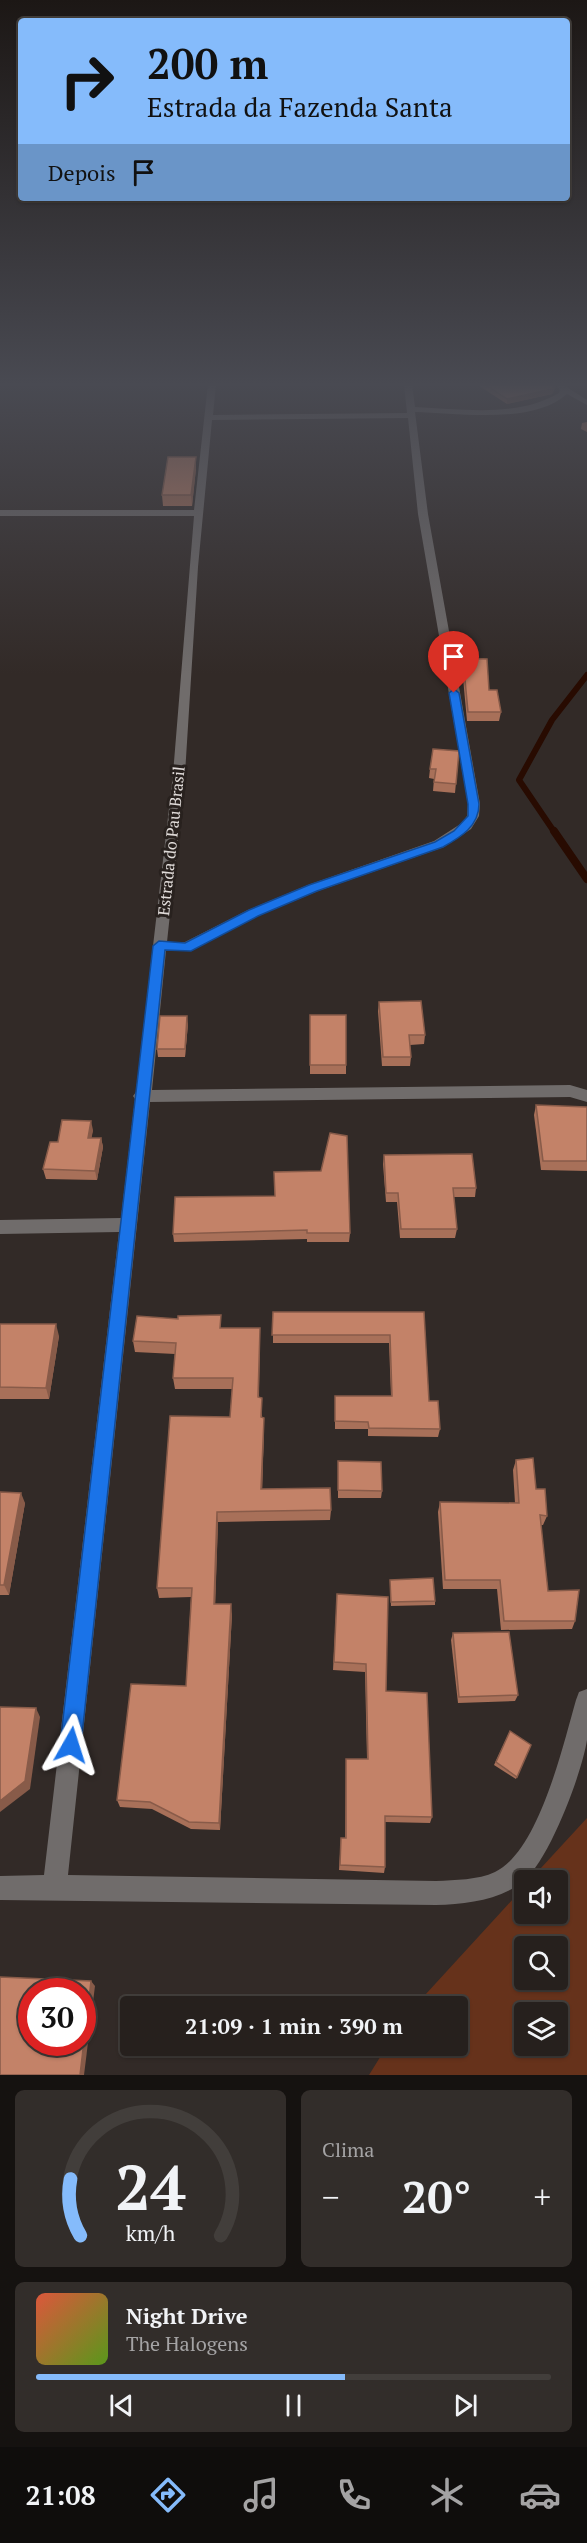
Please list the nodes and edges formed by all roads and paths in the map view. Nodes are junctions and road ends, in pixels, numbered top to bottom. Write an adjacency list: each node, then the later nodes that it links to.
1 (202, 481): 4 (street, Estrada do Pau Brasil)
2 (420, 481): 5 (street)
3 (0, 513): 4 (street)
4 (198, 513): 5 (street, Estrada do Pau Brasil)
5 (159, 946): 6 (street, Estrada do Pau Brasil)
6 (141, 1096): 7 (street); 8 (street, Estrada do Pau Brasil)
7 (587, 1096)
8 (129, 1225): 9 (street); 11 (street, Estrada do Pau Brasil)
9 (0, 1227)
10 (587, 1701): 11 (street)
11 (55, 1887): 12 (street)
12 (0, 1888)

